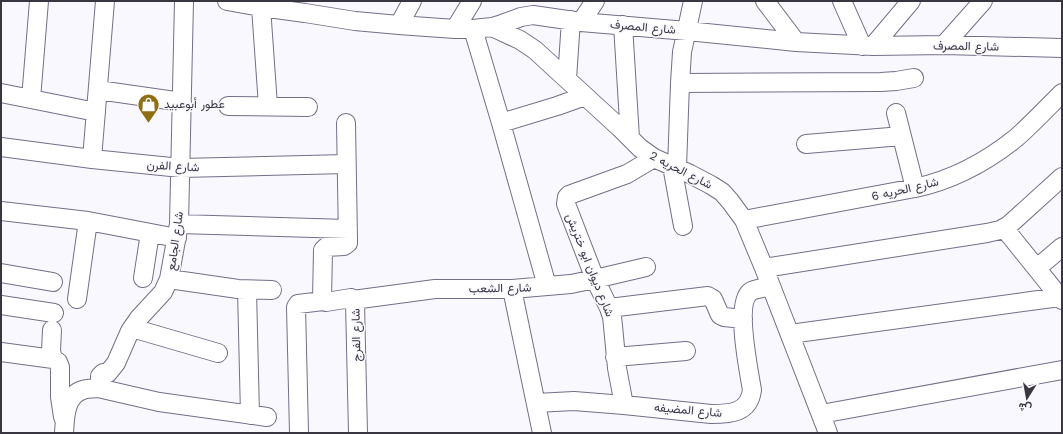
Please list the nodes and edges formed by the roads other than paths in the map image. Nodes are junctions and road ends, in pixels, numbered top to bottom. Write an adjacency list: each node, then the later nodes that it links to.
1 (39, 1): 35 (street)
2 (105, 1): 31 (street)
3 (184, 1): 36 (street, شارع الجامع)
4 (227, 1): 15 (street, شارع المصرف)
5 (412, 1): 18 (street)
6 (472, 1): 21 (street)
7 (531, 1): 16 (street)
8 (595, 1): 17 (street)
9 (693, 1): 23 (street)
10 (765, 1): 24 (street)
11 (842, 1): 26 (street)
12 (911, 1): 26 (street)
13 (983, 1): 25 (street)
14 (309, 7): 15 (street, شارع المصرف); 18 (street, شارع المصرف)
15 (261, 8): 38 (street)
16 (522, 17): 17 (street, شارع المصرف); 20 (street, شارع المصرف)
17 (576, 21): 19 (street, شارع المصرف); 29 (street)
18 (399, 25): 21 (street, شارع المصرف)
19 (623, 26): 23 (street, شارع المصرف); 45 (street)
20 (492, 27): 22 (street, شارع المصرف); 29 (street, شارع الحريه 2)
21 (455, 28): 22 (street, شارع المصرف)
22 (472, 29): 42 (street)
23 (687, 31): 24 (street, شارع المصرف); 30 (street)
24 (796, 42): 26 (street, شارع المصرف)
25 (944, 45): 26 (street, شارع المصرف); 27 (street, شارع المصرف)
26 (867, 46)
27 (1062, 48)
28 (914, 78): 30 (street)
29 (567, 79): 34 (street, شارع الحريه 2)
30 (680, 83): 51 (street)
31 (98, 90): 36 (street); 40 (street)
32 (1, 93): 35 (street)
33 (1062, 93): 54 (street, شارع الحريه 6)
34 (585, 96): 42 (street); 45 (street, شارع الحريه 2)
35 (31, 99): 40 (street)
36 (182, 102): 52 (street, شارع الجامع)
37 (228, 106): 38 (street)
38 (268, 106): 39 (street)
39 (308, 106)
40 (96, 112): 49 (street)
41 (896, 113): 44 (street)
42 (501, 123): 72 (street)
43 (346, 124): 50 (street)
44 (902, 136): 46 (street); 54 (street)
45 (630, 138): 48 (street, شارع الحريه 2)
46 (806, 144)
47 (1, 147): 49 (street, شارع الفرن)
48 (654, 158): 51 (street, شارع الحريه 2); 70 (street, شارع ديوان ابو ختريش)
49 (92, 159): 52 (street, شارع الفرن)
50 (346, 164): 52 (street, شارع الفرن); 60 (street)
51 (674, 167): 56 (street, شارع الحريه 2); 58 (street)
52 (181, 168): 61 (street, شارع الجامع)
53 (1062, 177): 59 (street)
54 (915, 188): 56 (street, شارع الحريه 6)
55 (1, 211): 57 (street)
56 (744, 220): 65 (street, شارع الحريه 2)
57 (88, 222): 62 (street); 78 (street)
58 (683, 226)
59 (1004, 228): 65 (street); 66 (street)
60 (348, 229): 61 (street); 80 (street)
61 (178, 231): 62 (street); 69 (street, شارع الجامع)
62 (150, 233): 68 (street)
63 (1062, 247): 66 (street)
64 (646, 267): 70 (street, شارع الشعب)
65 (764, 268): 73 (street, شارع الحريه 2)
66 (1036, 268): 77 (street)
67 (1, 274): 71 (street)
68 (143, 278)
69 (169, 279): 75 (street); 85 (street, شارع الجامع)
70 (595, 279): 72 (street, شارع الشعب); 82 (street, شارع ديوان ابو ختريش)
71 (53, 282)
72 (547, 286): 74 (street, شارع الشعب)
73 (771, 287): 84 (street, شارع المضيفه); 87 (street, شارع الحريه 2)
74 (512, 289): 79 (street, شارع الشعب); 95 (street)
75 (247, 290): 76 (street); 94 (street)
76 (272, 290)
77 (1061, 298): 87 (street)
78 (77, 300)
79 (353, 300): 80 (street, شارع الفرج); 100 (street, شارع الفرج)
80 (323, 301): 99 (street, شارع الفرج)
81 (1, 305): 83 (street)
82 (609, 308): 84 (street); 91 (street, شارع ديوان ابو ختريش)
83 (54, 313)
84 (743, 319): 96 (street, شارع المضيفه)
85 (132, 328): 90 (street); 94 (street, شارع الجامع)
86 (52, 330): 92 (street)
87 (790, 334): 97 (street, شارع الحريه 2)
88 (686, 351): 91 (street)
89 (1, 352): 92 (street)
90 (218, 353)
91 (615, 357): 96 (street, شارع ديوان ابو ختريش)
92 (53, 359): 98 (street)
93 (1062, 370): 97 (street)
94 (98, 388): 98 (street)
95 (536, 403): 96 (street, شارع المضيفه); 101 (street)
96 (624, 405)
97 (821, 414): 102 (street, شارع الحريه 2)
98 (64, 429)
99 (299, 433)
100 (358, 433)
101 (542, 433)
102 (828, 433)

